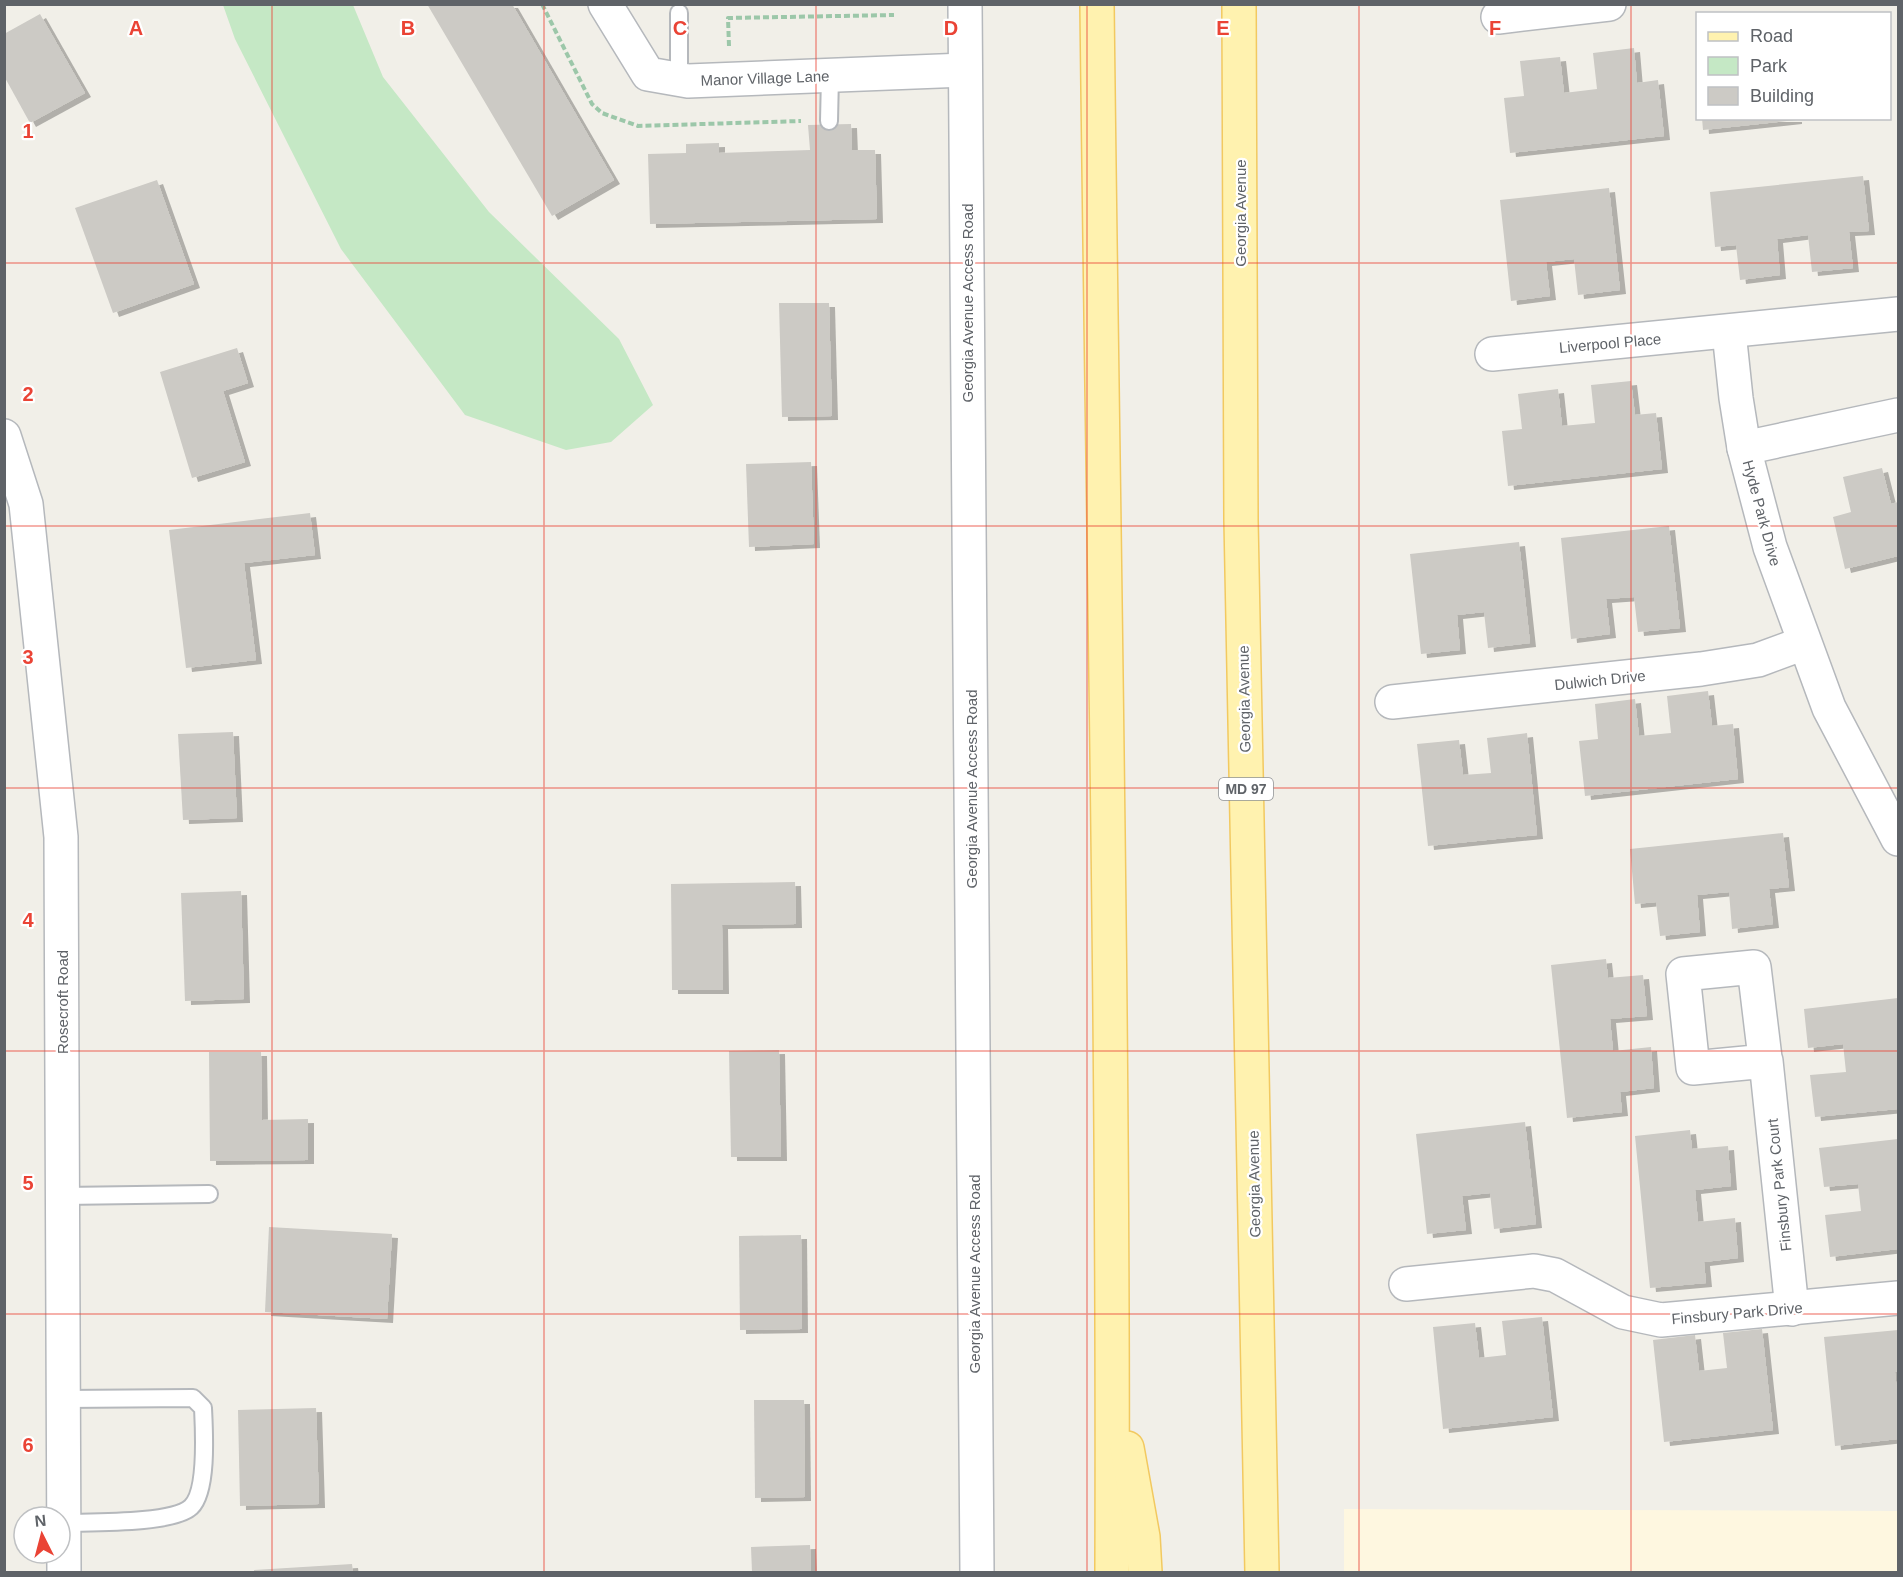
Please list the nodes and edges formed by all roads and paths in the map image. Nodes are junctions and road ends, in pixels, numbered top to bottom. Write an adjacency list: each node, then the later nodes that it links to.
1 (605, 4): 9 (street, Manor Village Lane)
2 (965, 4): 10 (street, Georgia Avenue Access Road)
3 (1097, 4): 28 (main road)
4 (1239, 4): 35 (main road, Georgia Avenue / MD 97)
5 (1609, 4): 8 (street)
6 (679, 13): 9 (lane)
7 (894, 15): 9 (path)
8 (1498, 17)
9 (679, 64): 11 (street, Manor Village Lane)
10 (965, 70): 11 (street, Manor Village Lane); 32 (street, Georgia Avenue Access Road)
11 (830, 76): 12 (lane)
12 (829, 121)
13 (1899, 314): 14 (street)
14 (1729, 332): 15 (street, Liverpool Place); 18 (street, Hyde Park Drive)
15 (1492, 354)
16 (1899, 415): 18 (street)
17 (4, 436): 24 (street, Rosecroft Road)
18 (1744, 448): 19 (street, Hyde Park Drive)
19 (1804, 643): 20 (street, Dulwich Drive); 21 (street, Hyde Park Drive)
20 (1392, 702)
21 (1899, 839)
22 (1766, 1061): 27 (street, Finsbury Park Court)
23 (208, 1194): 24 (lane)
24 (63, 1196): 29 (street, Rosecroft Road)
25 (1406, 1284): 27 (street, Finsbury Park Drive)
26 (1899, 1298): 27 (street, Finsbury Park Drive)
27 (1792, 1309)
28 (1113, 1366): 33 (main road); 34 (main road)
29 (64, 1399): 30 (street, Rosecroft Road); 31 (lane)
30 (64, 1505)
31 (72, 1523)
32 (976, 1572)
33 (1112, 1572)
34 (1145, 1572)
35 (1262, 1572)

